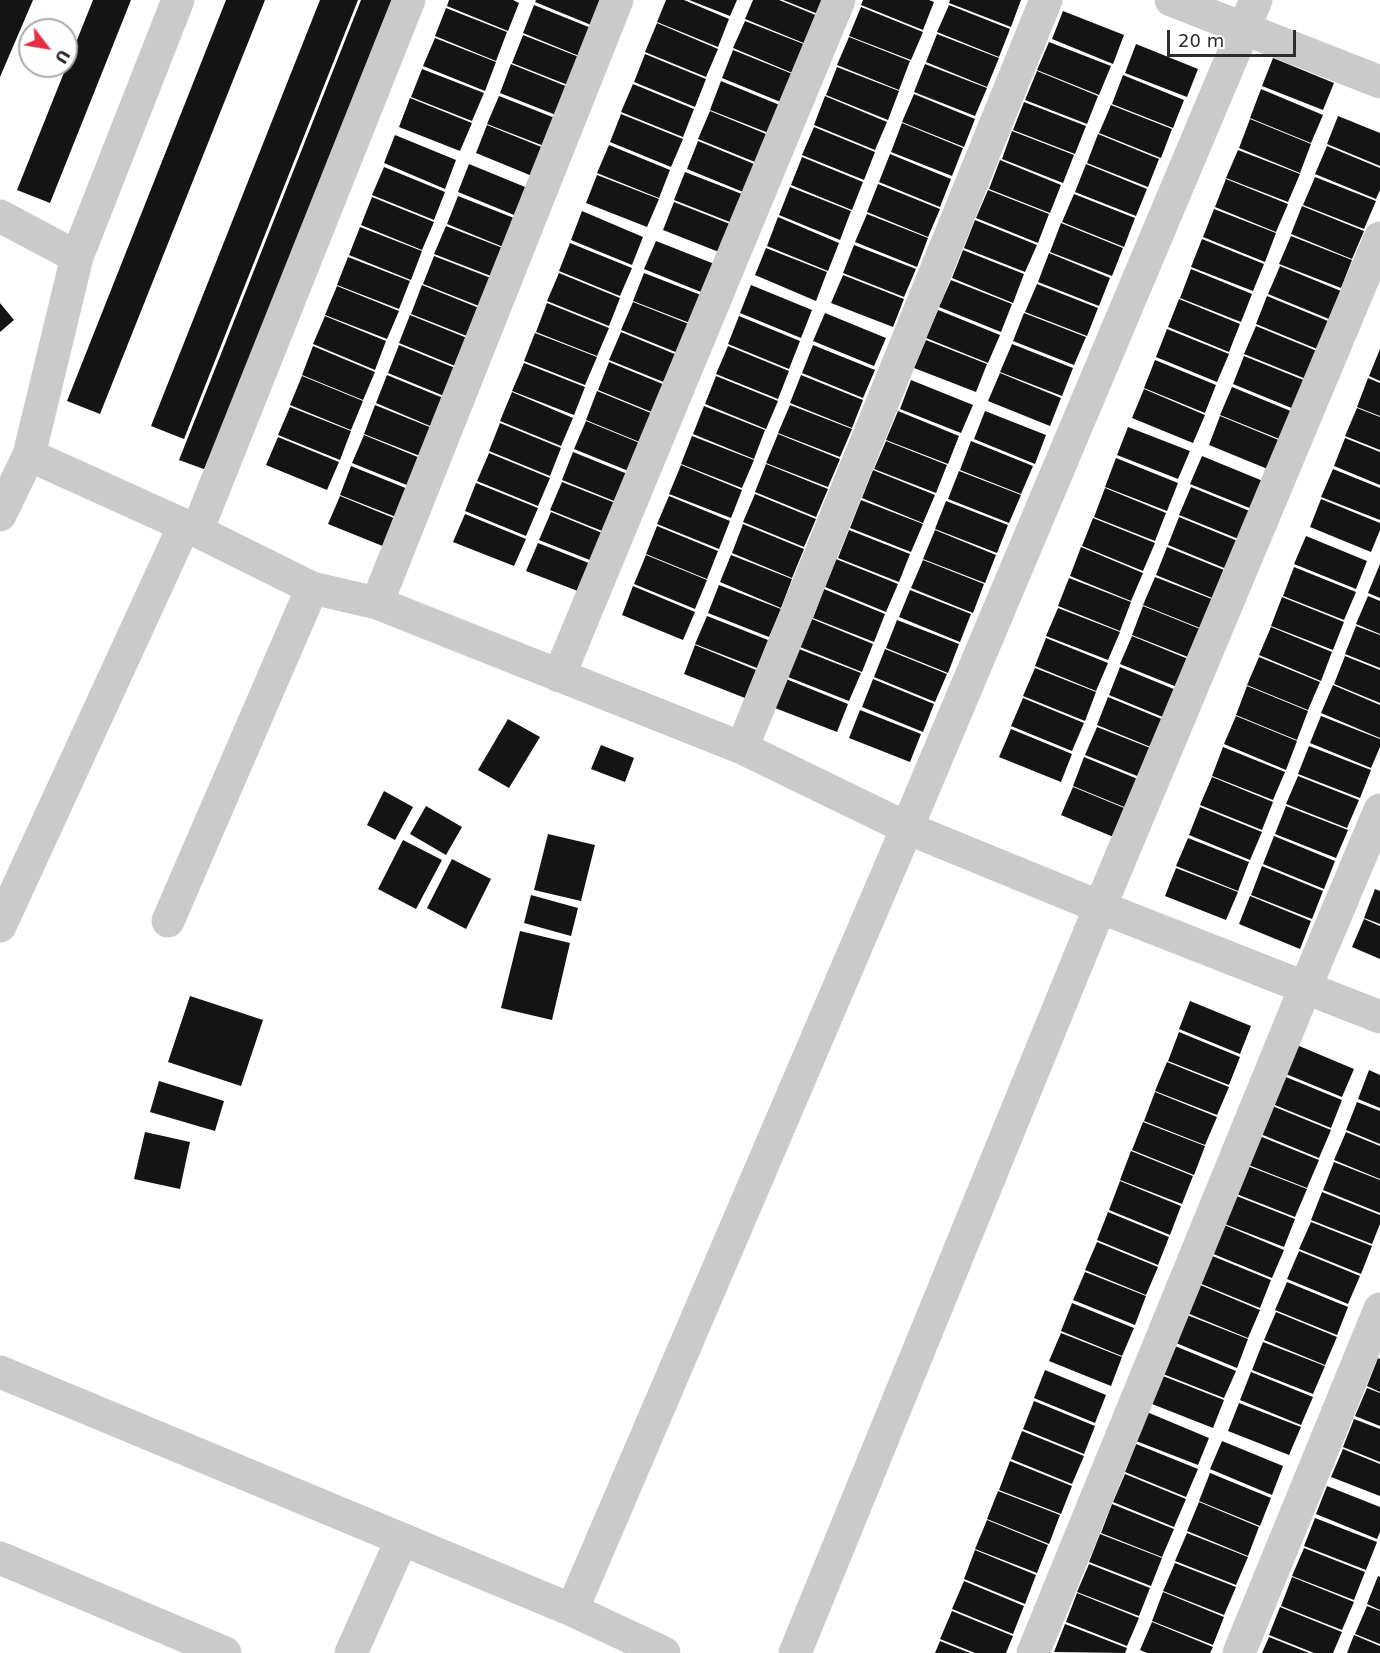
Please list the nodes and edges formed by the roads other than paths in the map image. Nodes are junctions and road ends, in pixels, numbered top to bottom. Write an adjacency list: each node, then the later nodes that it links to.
1 (178, 0): 11 (street)
2 (409, 0): 14 (street)
3 (617, 0): 16 (street)
4 (839, 0): 17 (street)
5 (1046, 0): 18 (street)
6 (1171, 0): 7 (street)
7 (1250, 14): 8 (street); 20 (street)
8 (1380, 82)
9 (0, 216): 11 (street)
10 (1380, 238): 21 (street)
11 (77, 257): 12 (street)
12 (29, 455): 13 (street); 14 (street)
13 (0, 515)
14 (191, 529): 15 (street); 23 (street)
15 (312, 588): 16 (street); 22 (street)
16 (377, 603): 17 (street)
17 (559, 676): 18 (street)
18 (742, 748): 20 (street)
19 (1380, 810): 24 (street)
20 (907, 828): 21 (street); 30 (street)
21 (1100, 907): 24 (street); 34 (street)
22 (168, 921)
23 (0, 926)
24 (1305, 988): 25 (street); 35 (street)
25 (1380, 1017)
26 (1380, 1309): 36 (street)
27 (0, 1372): 28 (street)
28 (402, 1539): 30 (street); 32 (street)
29 (0, 1558): 31 (street)
30 (572, 1610): 33 (street)
31 (225, 1653)
32 (351, 1653)
33 (664, 1653)
34 (795, 1653)
35 (1033, 1653)
36 (1239, 1653)

